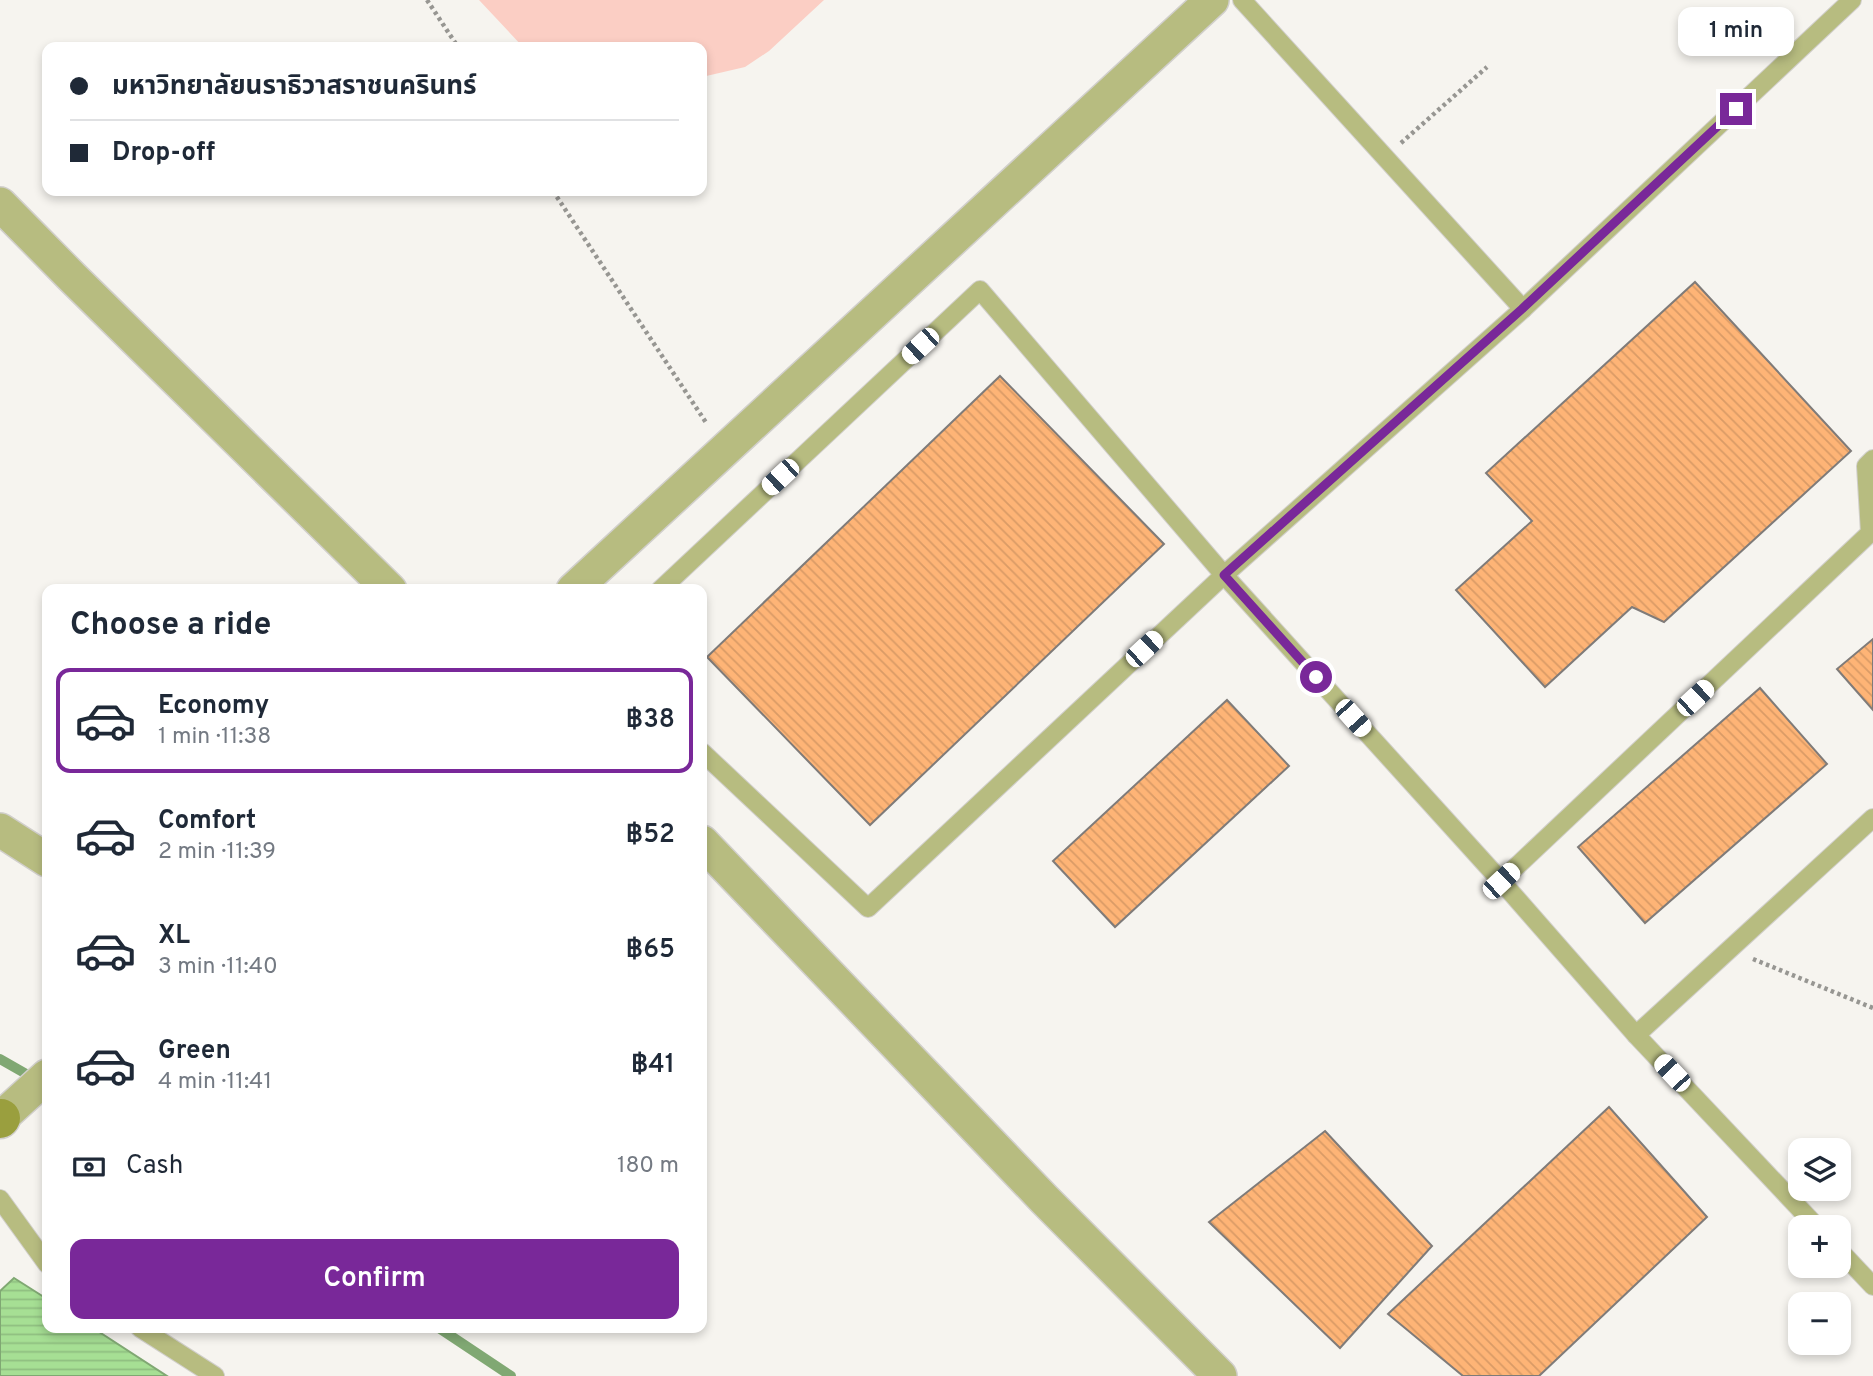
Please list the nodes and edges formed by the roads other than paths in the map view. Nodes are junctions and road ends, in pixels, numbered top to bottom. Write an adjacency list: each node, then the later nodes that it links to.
1 (1212, 0): 9 (street)
2 (1242, 0): 5 (lane)
3 (1852, 0): 5 (lane)
4 (0, 204): 8 (street)
5 (1522, 309): 7 (lane)
6 (1873, 459): 16 (lane)
7 (1224, 575): 10 (lane); 11 (lane); 16 (lane)
8 (384, 584)
9 (579, 584)
10 (666, 584)
11 (707, 757)
12 (1873, 817): 17 (lane)
13 (0, 830): 15 (street)
14 (707, 847): 27 (street)
15 (42, 857)
16 (1501, 881): 17 (lane)
17 (1636, 1035): 21 (lane)
18 (42, 1080): 19 (street)
19 (0, 1118)
20 (0, 1199): 22 (lane)
21 (1806, 1215)
22 (42, 1257)
23 (1851, 1263): 24 (lane)
24 (1873, 1286)
25 (149, 1333): 26 (lane)
26 (215, 1376)
27 (1220, 1376)

